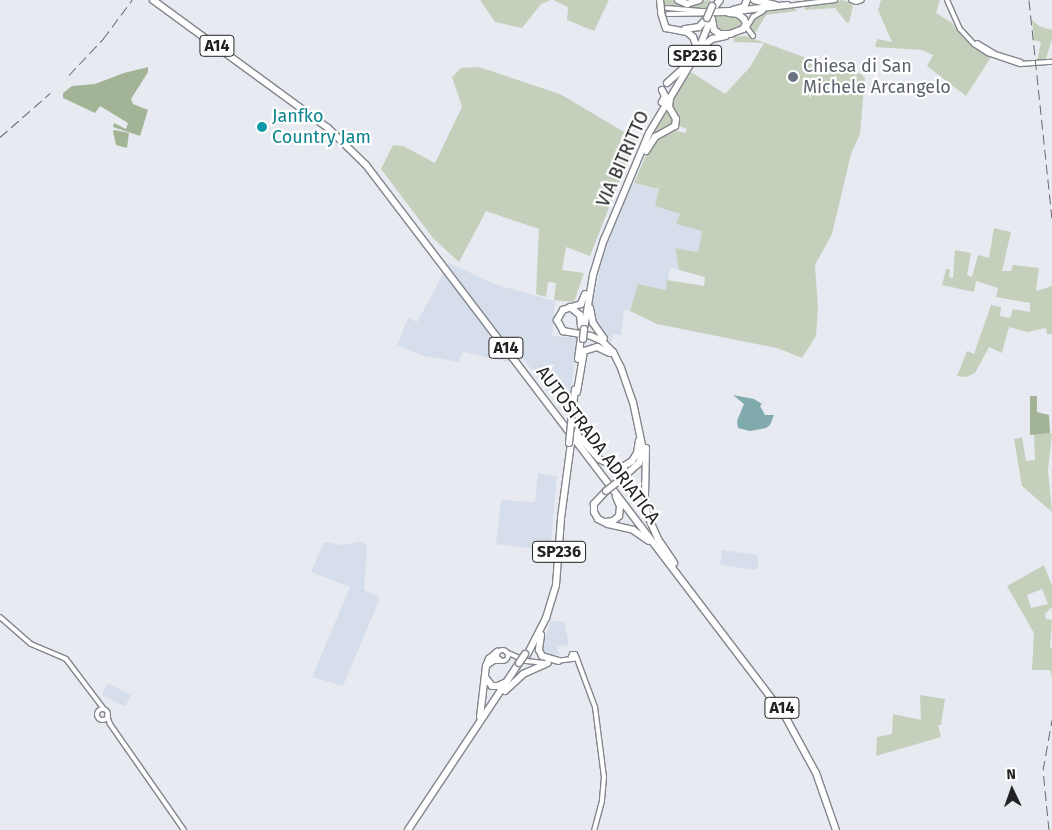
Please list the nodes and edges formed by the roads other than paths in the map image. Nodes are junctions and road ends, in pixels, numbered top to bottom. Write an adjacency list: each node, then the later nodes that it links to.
1 (153, 0): 28 (highway, AUTOSTRADA ADRIATICA / A14)
2 (158, 0): 28 (highway, AUTOSTRADA ADRIATICA / A14)
3 (661, 0): 16 (highway)
4 (679, 0): 5 (highway)
5 (698, 0)
6 (747, 0): 17 (highway)
7 (754, 0): 14 (highway)
8 (820, 0): 13 (main road)
9 (835, 0): 13 (main road)
10 (850, 0): 11 (main road)
11 (862, 0)
12 (947, 0): 23 (main road); 24 (main road)
13 (808, 3): 14 (main road)
14 (775, 7): 17 (main road); 18 (main road)
15 (713, 10): 16 (highway); 17 (highway); 21 (highway, VIA BITRITTO / SP236); 26 (highway, VIA BITRITTO / SP236)
16 (665, 11): 17 (main road); 21 (highway)
17 (731, 11)
18 (747, 28): 19 (main road); 20 (main road)
19 (736, 35): 26 (highway)
20 (753, 36)
21 (691, 59): 27 (highway); 33 (highway, VIA BITRITTO / SP236)
22 (1052, 60): 24 (main road); 25 (main road)
23 (1006, 61): 24 (main road); 25 (main road)
24 (1019, 62): 25 (main road)
25 (1027, 65)
26 (685, 73): 29 (highway, VIA BITRITTO / SP236)
27 (667, 82)
28 (281, 91): 32 (highway, AUTOSTRADA ADRIATICA / A14)
29 (674, 91): 31 (highway); 34 (highway, VIA BITRITTO / SP236)
30 (661, 93): 33 (highway)
31 (673, 114): 34 (highway); 35 (highway)
32 (314, 116): 45 (highway, AUTOSTRADA ADRIATICA / A14); 47 (highway, AUTOSTRADA ADRIATICA / A14)
33 (655, 116): 36 (highway, VIA BITRITTO / SP236)
34 (646, 142): 37 (highway, VIA BITRITTO / SP236)
35 (632, 183)
36 (594, 260): 38 (highway); 39 (highway, VIA BITRITTO / SP236)
37 (593, 275): 39 (highway, VIA BITRITTO / SP236); 41 (highway)
38 (570, 307): 39 (highway); 41 (highway)
39 (582, 329): 40 (highway, VIA BITRITTO / SP236, bridge)
40 (581, 338): 42 (highway, SP236); 43 (highway, SP236)
41 (618, 361): 42 (highway); 44 (highway)
42 (577, 392): 43 (highway, SP236)
43 (573, 414): 46 (highway, SP236, bridge)
44 (636, 414): 45 (highway, A14); 48 (highway, bridge); 49 (highway, A14)
45 (566, 423): 49 (highway, AUTOSTRADA ADRIATICA / A14)
46 (570, 443): 52 (highway, SP236); 55 (highway, SP236)
47 (594, 465): 48 (highway, A14); 50 (highway, AUTOSTRADA ADRIATICA / A14)
48 (601, 521): 50 (highway, A14)
49 (678, 570): 73 (highway, AUTOSTRADA ADRIATICA / A14)
50 (688, 588): 73 (highway, AUTOSTRADA ADRIATICA / A14)
51 (0, 617): 65 (main road)
52 (546, 618): 55 (highway, SP236); 59 (highway)
53 (497, 652): 54 (main road); 57 (main road); 61 (highway)
54 (506, 652): 56 (main road); 58 (main road)
55 (526, 654): 58 (highway, SP236, bridge)
56 (506, 658): 57 (main road); 58 (main road)
57 (499, 660): 61 (highway)
58 (518, 661): 60 (main road); 62 (highway, SP236); 64 (highway, SP236)
59 (559, 661): 60 (main road); 72 (main road)
60 (548, 663): 64 (highway)
61 (486, 666): 63 (highway)
62 (511, 675): 63 (highway); 69 (highway, SP236)
63 (485, 676): 69 (highway)
64 (499, 697): 69 (highway, SP236)
65 (101, 709): 66 (main road); 67 (main road)
66 (107, 715): 67 (main road); 68 (main road)
67 (103, 719): 68 (main road)
68 (110, 724): 70 (main road)
69 (472, 735): 71 (highway, SP236)
70 (184, 830)
71 (409, 830)
72 (594, 830)
73 (838, 830)

